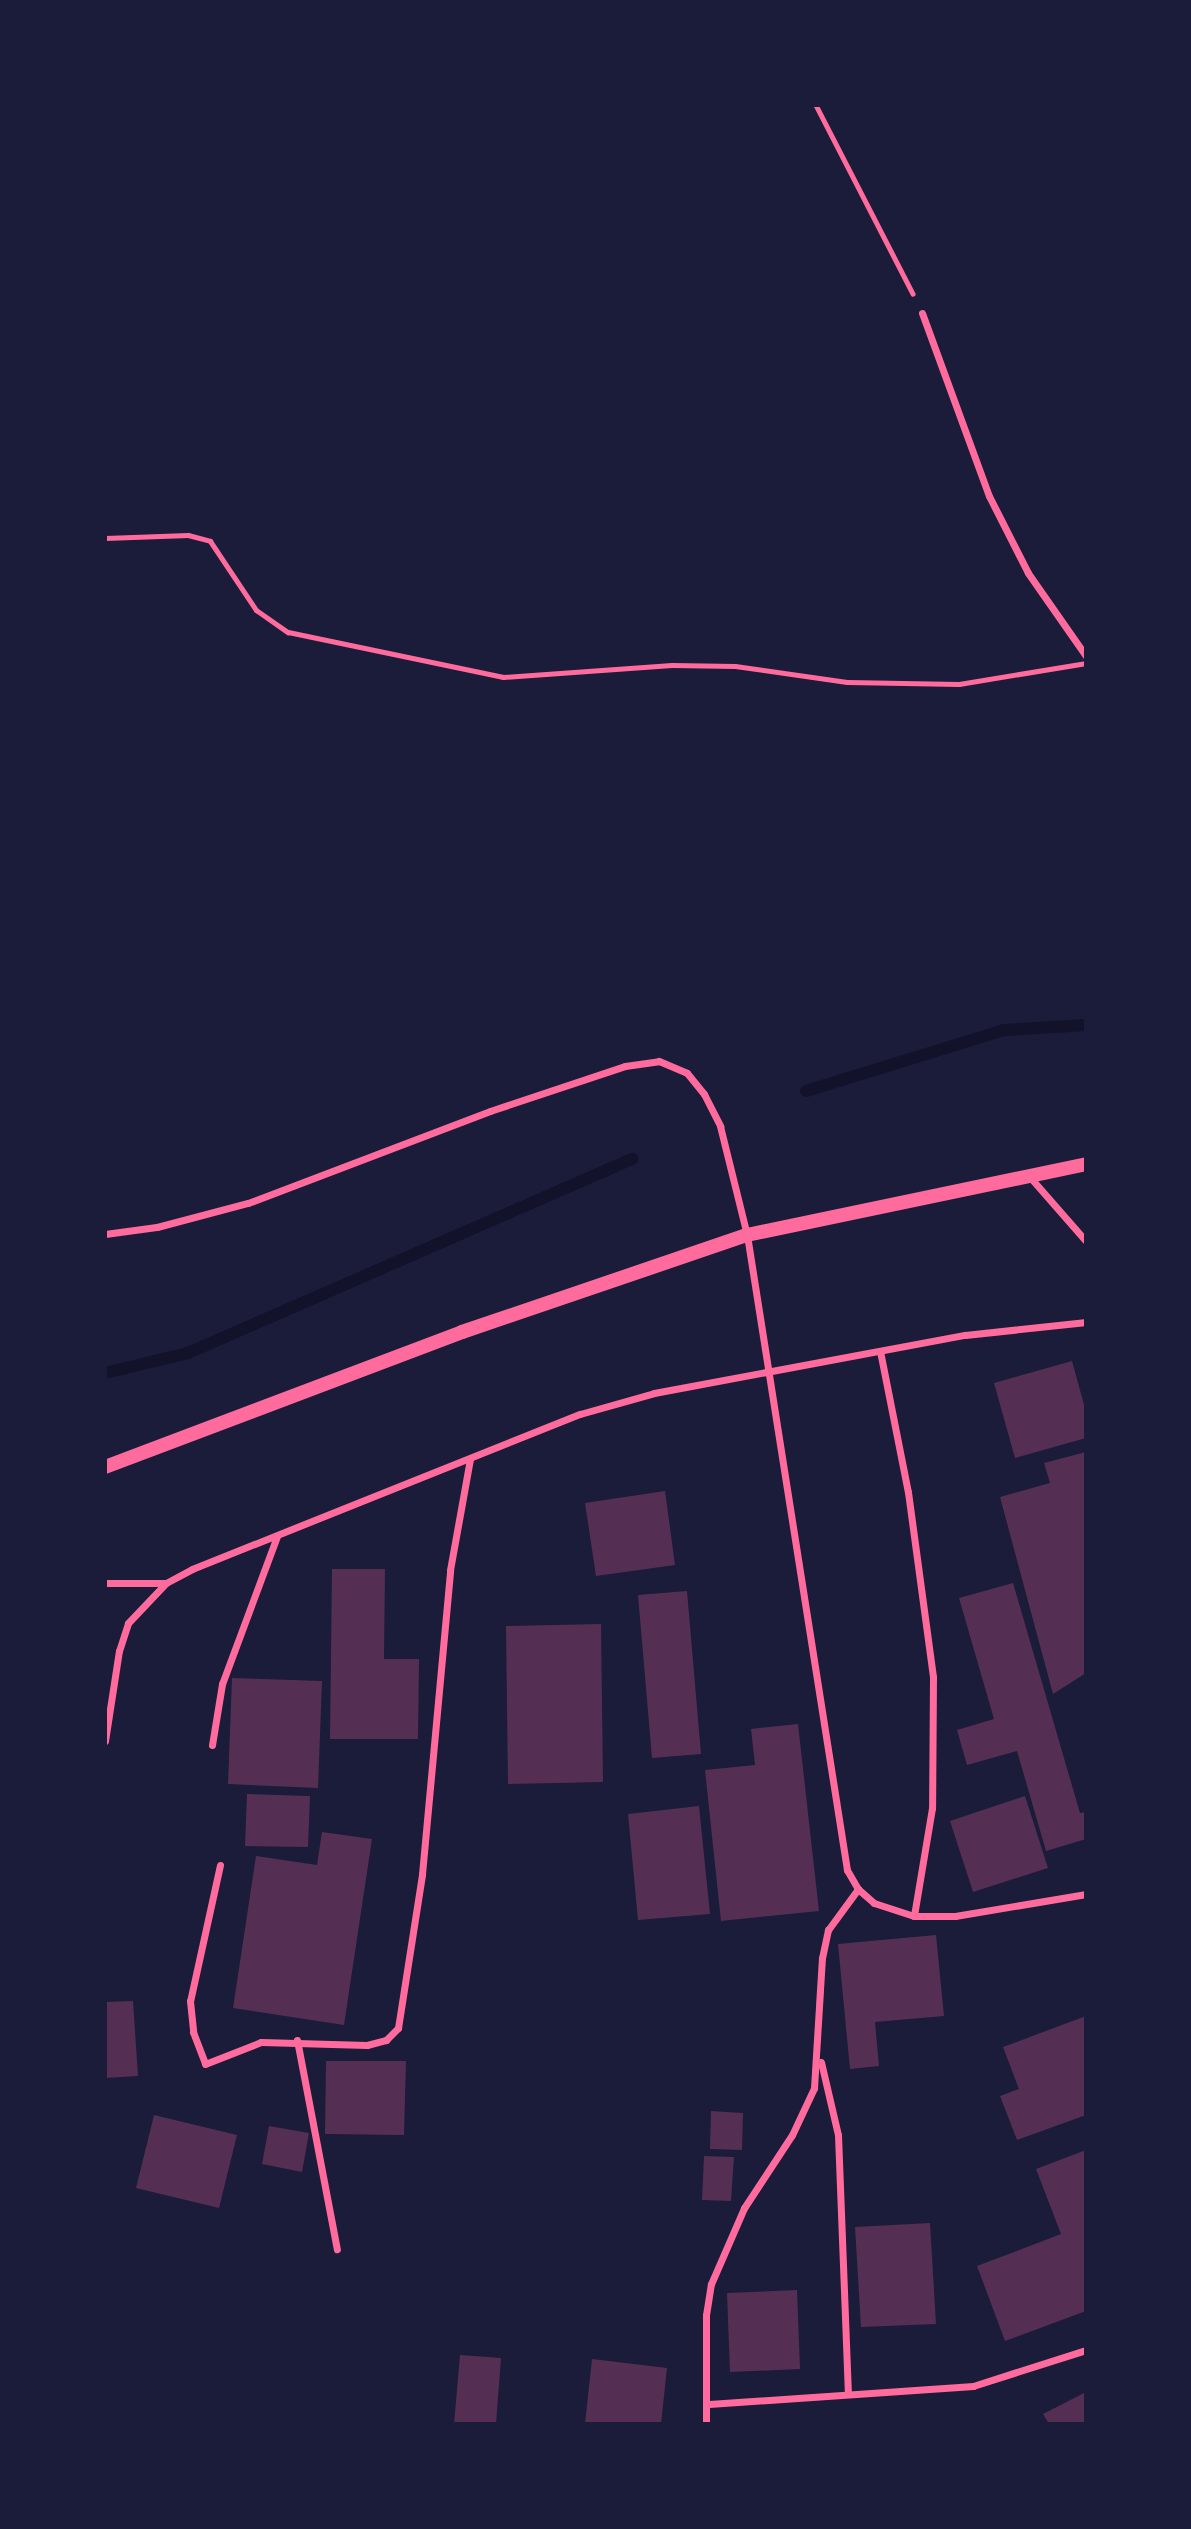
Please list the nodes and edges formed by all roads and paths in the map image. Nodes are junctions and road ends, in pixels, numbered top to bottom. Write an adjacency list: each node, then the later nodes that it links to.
1 (816, 105): 2 (path)
2 (922, 313): 4 (street)
3 (105, 538): 5 (lane)
4 (1086, 656)
5 (1086, 663)
6 (1086, 1164): 7 (main road)
7 (1029, 1176): 9 (main road); 10 (street)
8 (105, 1234): 9 (street)
9 (747, 1235): 13 (street); 15 (main road)
10 (1086, 1241)
11 (1086, 1322): 12 (street)
12 (880, 1350): 13 (street); 24 (street)
13 (769, 1369): 14 (street); 22 (street)
14 (470, 1459): 16 (street); 25 (street)
15 (105, 1467)
16 (277, 1536): 18 (street); 20 (street)
17 (105, 1583): 18 (street)
18 (166, 1583): 19 (street)
19 (105, 1741)
20 (212, 1745)
21 (220, 1865): 25 (street)
22 (858, 1889): 24 (street); 26 (street)
23 (1086, 1894): 24 (street)
24 (914, 1916)
25 (298, 2040): 27 (street)
26 (820, 2057): 29 (street); 30 (street)
27 (337, 2249)
28 (1086, 2350): 29 (street)
29 (848, 2392): 30 (street)
30 (709, 2404): 31 (street)
31 (706, 2424)

